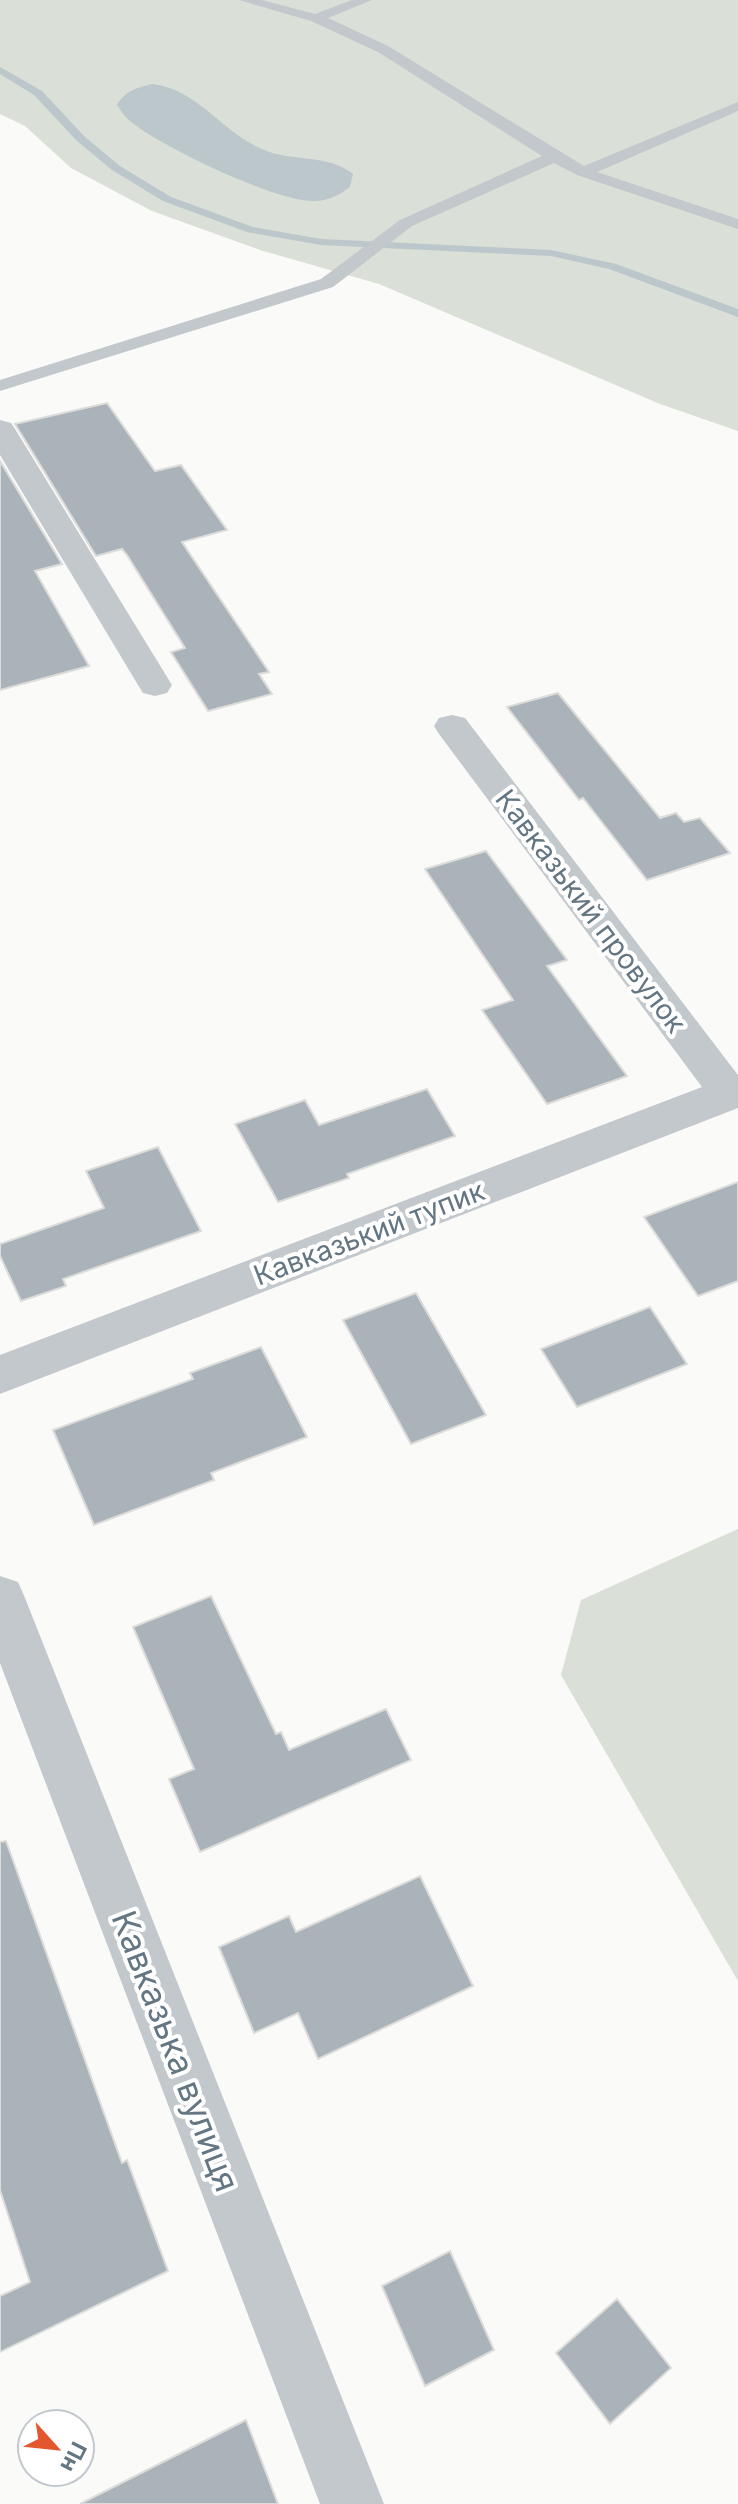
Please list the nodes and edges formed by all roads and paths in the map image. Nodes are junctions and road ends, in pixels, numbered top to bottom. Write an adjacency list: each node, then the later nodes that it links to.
1 (246, 0): 3 (lane)
2 (365, 0): 3 (lane)
3 (316, 18): 5 (lane)
4 (738, 106): 6 (lane)
5 (554, 157): 6 (lane); 8 (lane)
6 (583, 172): 7 (lane)
7 (738, 224)
8 (0, 386)
9 (0, 429): 10 (street)
10 (155, 685)
11 (452, 726): 12 (street, Кавказький провулок)
12 (734, 1092): 13 (street, Кавказький тупик)
13 (0, 1375)
14 (0, 1598): 15 (street, Кавказька вулиця)
15 (352, 2504)

